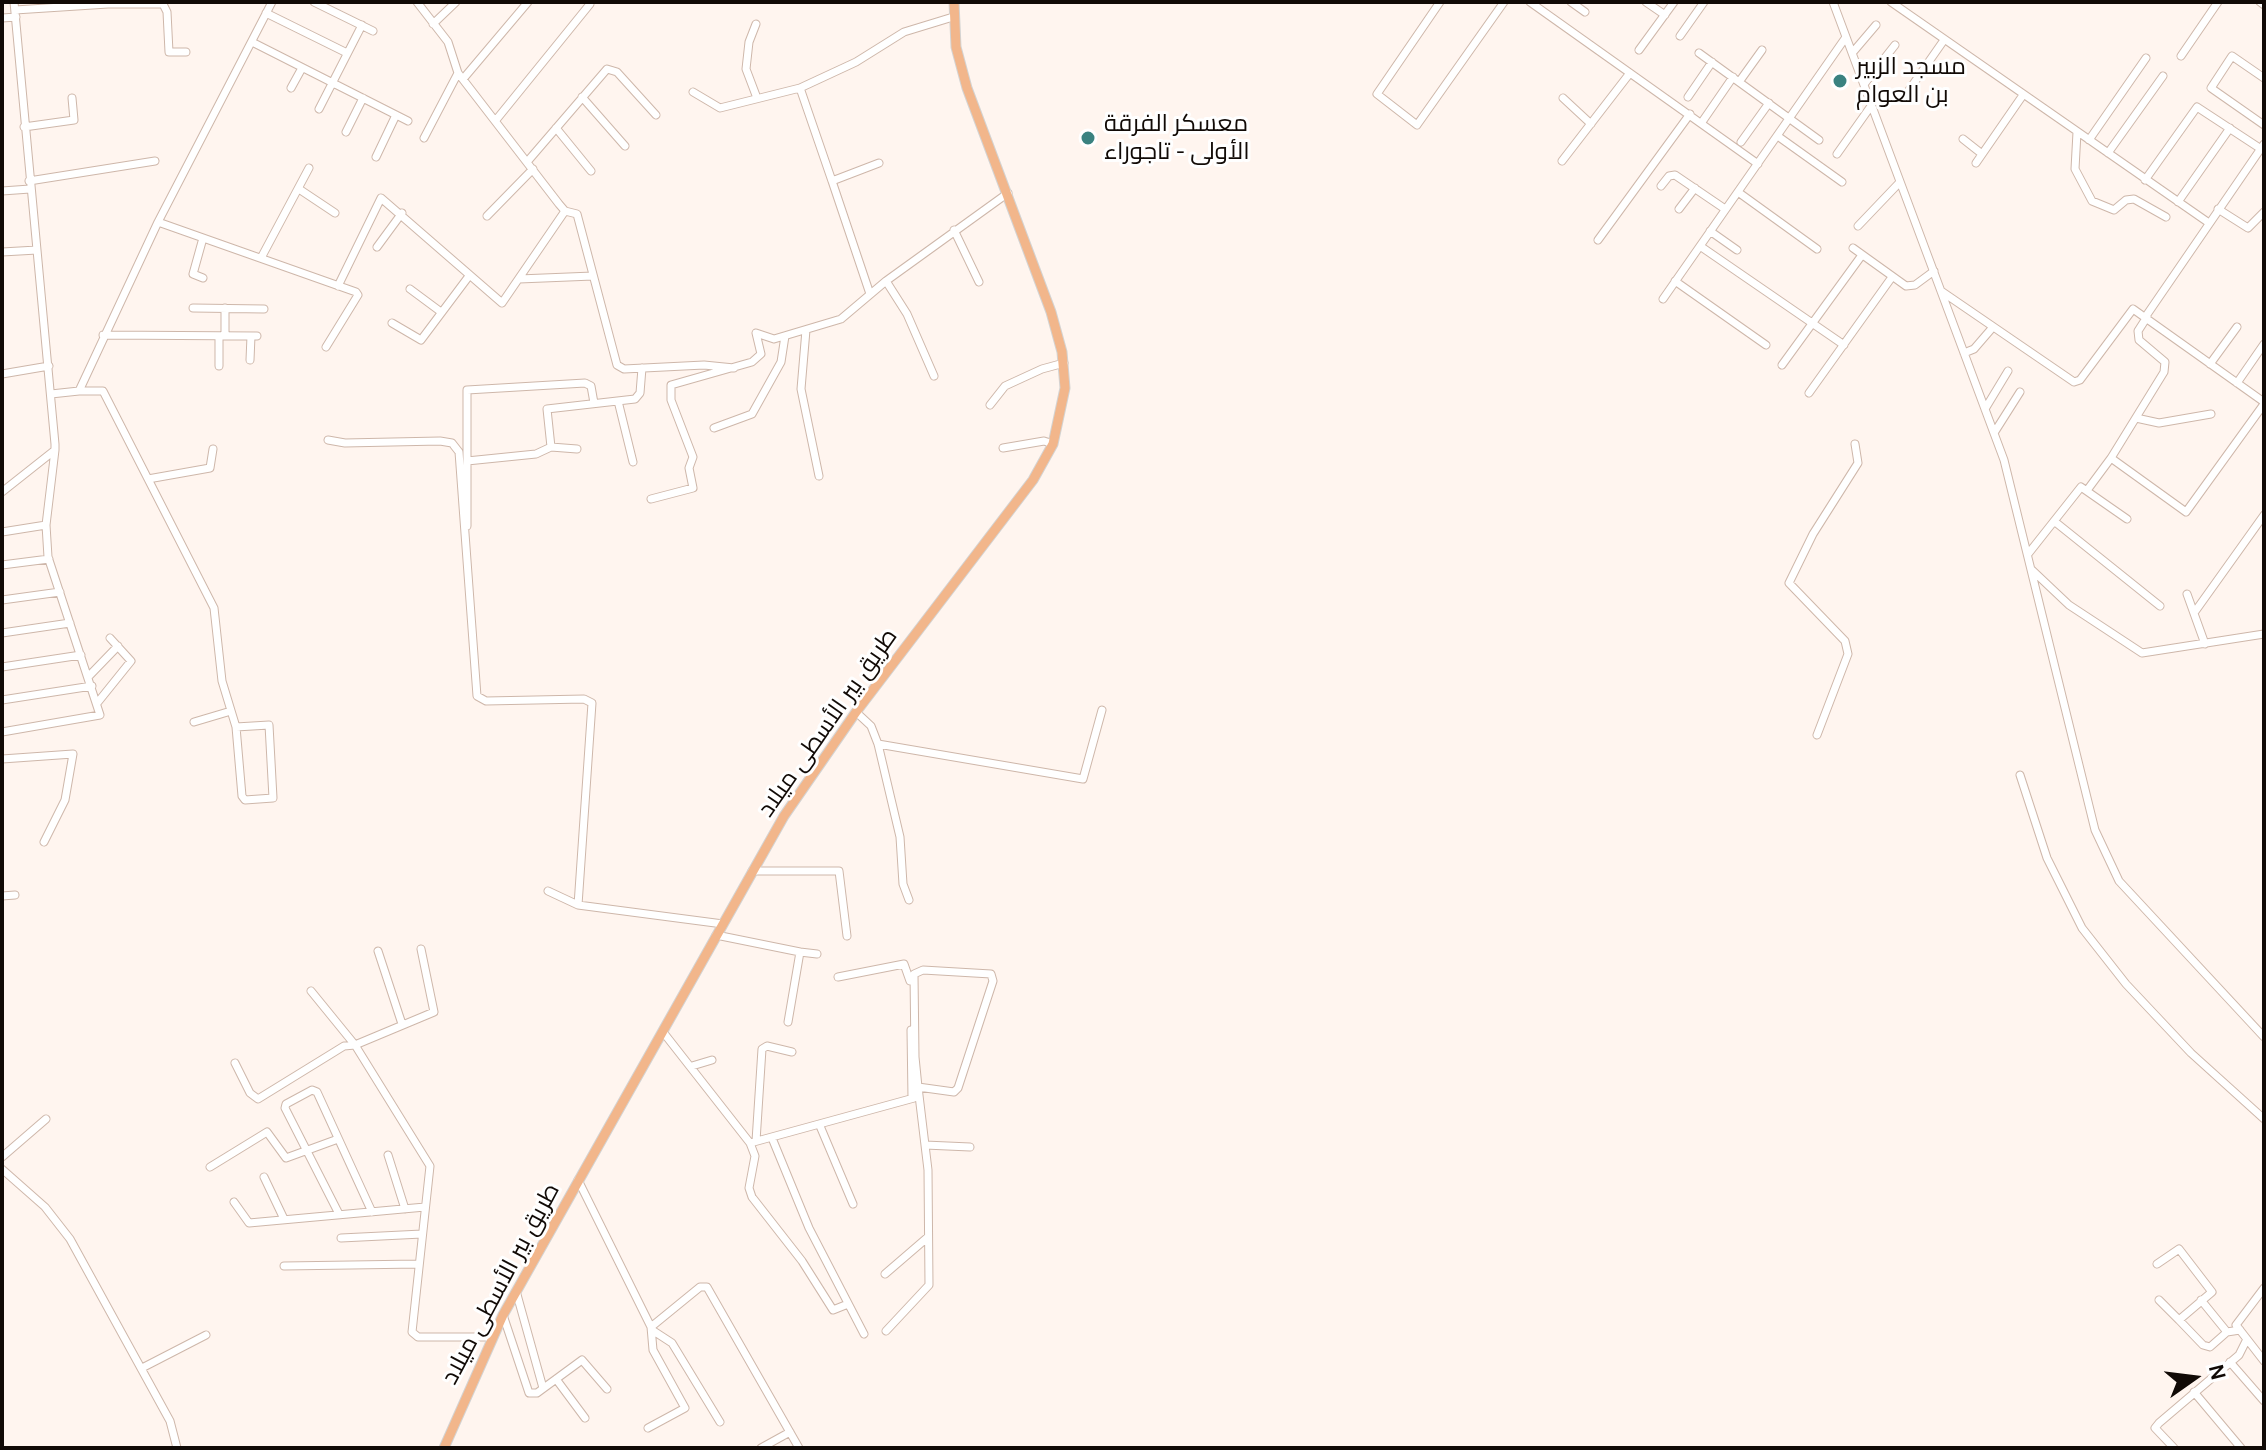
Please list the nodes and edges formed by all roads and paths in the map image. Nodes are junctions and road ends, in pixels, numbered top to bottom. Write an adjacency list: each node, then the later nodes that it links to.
1 (125, 2): 19 (street)
2 (272, 2): 25 (street)
3 (314, 2): 31 (street)
4 (417, 2): 29 (street)
5 (456, 2): 29 (street)
6 (528, 2): 50 (street)
7 (954, 2): 27 (main road, طريق بير الأسطى ميلاد)
8 (1440, 2): 9 (street)
9 (1504, 2)
10 (1530, 2): 49 (street)
11 (1571, 2): 24 (street)
12 (1646, 2): 26 (street)
13 (1674, 2): 26 (street)
14 (1704, 2): 34 (street)
15 (1833, 2): 35 (street)
16 (1891, 2): 23 (street)
17 (1909, 2): 23 (street)
18 (2218, 2): 45 (street)
19 (105, 4): 21 (street); 41 (street)
20 (590, 4): 74 (street)
21 (41, 5): 22 (street)
22 (15, 10): 28 (street); 79 (street)
23 (1903, 10): 36 (street)
24 (1585, 12)
25 (266, 13): 37 (street); 43 (street)
26 (1665, 15): 39 (street)
27 (953, 17): 57 (street); 115 (main road, طريق بير الأسطى ميلاد)
28 (2, 18)
29 (433, 24): 50 (street)
30 (756, 24): 65 (street)
31 (362, 25): 33 (street); 43 (street)
32 (1876, 25): 42 (street)
33 (373, 31)
34 (1680, 36)
35 (1846, 37): 42 (street); 73 (street)
36 (1944, 40): 58 (street); 60 (street)
37 (252, 42): 48 (street); 126 (street)
38 (1895, 45): 54 (street)
39 (1639, 50)
40 (1762, 50): 53 (street)
41 (186, 52)
42 (1853, 52): 54 (street)
43 (347, 53): 55 (street)
44 (1699, 53): 47 (street)
45 (2181, 56)
46 (2146, 58): 88 (street)
47 (1712, 62): 53 (street); 62 (street)
48 (302, 68): 55 (street); 56 (street)
49 (1630, 73): 70 (street); 77 (street)
50 (460, 76): 74 (street); 85 (street)
51 (2163, 76): 92 (street)
52 (2264, 78): 78 (street)
53 (1736, 80): 67 (street); 76 (street)
54 (1865, 83): 68 (street)
55 (333, 84): 64 (street); 69 (street)
56 (291, 88)
57 (800, 88): 65 (street); 106 (street)
58 (1909, 90)
59 (693, 92): 65 (street)
60 (2023, 95): 83 (street); 94 (street)
61 (582, 97): 72 (street); 80 (street); 90 (street)
62 (1688, 97)
63 (72, 98): 79 (street)
64 (363, 98): 71 (street); 82 (street)
65 (757, 98)
66 (1563, 98): 77 (street)
67 (1769, 103): 73 (street); 89 (street)
68 (1871, 106): 93 (street); 108 (street)
69 (319, 109)
70 (1690, 114): 76 (street); 132 (street)
71 (396, 115): 75 (street); 95 (street)
72 (656, 115)
73 (1791, 119): 84 (street); 87 (street)
74 (496, 120): 98 (street)
75 (408, 121)
76 (1702, 122): 101 (street)
77 (1591, 124): 97 (street)
78 (2264, 125)
79 (24, 127): 109 (street)
80 (556, 128): 98 (street); 104 (street)
81 (2230, 128): 91 (street); 105 (street); 116 (street)
82 (346, 132)
83 (2077, 132): 88 (street); 125 (street)
84 (1779, 137): 101 (street); 107 (street)
85 (424, 138)
86 (1963, 139): 94 (street)
87 (1819, 140)
88 (2089, 140): 92 (street)
89 (1741, 142)
90 (625, 146)
91 (2262, 147): 119 (street)
92 (2108, 153): 105 (street)
93 (1837, 154)
94 (1982, 154): 100 (street)
95 (376, 157)
96 (155, 161): 109 (street)
97 (1562, 161)
98 (527, 162): 103 (street)
99 (879, 163): 106 (street)
100 (1976, 163)
101 (1758, 164): 114 (street)
102 (309, 168): 112 (street)
103 (533, 169): 120 (street); 124 (street)
104 (591, 171)
105 (2145, 180): 116 (street)
106 (832, 181): 154 (street)
107 (1842, 182)
108 (1900, 182): 128 (street); 142 (street)
109 (30, 185): 113 (street); 137 (street)
110 (1661, 186): 111 (street)
111 (1695, 188): 117 (street); 118 (street)
112 (299, 189): 122 (street); 141 (street)
113 (2, 191)
114 (1738, 192): 118 (street); 136 (street)
115 (1008, 193): 129 (street); 175 (main road, طريق بير الأسطى ميلاد)
116 (2178, 202): 127 (street)
117 (1679, 209)
118 (1725, 209): 130 (street)
119 (2218, 209): 121 (street); 127 (street)
120 (565, 211): 144 (street); 147 (street)
121 (2264, 212)
122 (335, 213)
123 (402, 213): 134 (street); 143 (street); 151 (street)
124 (487, 216)
125 (2166, 217)
126 (158, 222): 131 (street); 166 (street)
127 (2209, 223): 160 (street)
128 (1858, 226)
129 (954, 230): 148 (street); 150 (street)
130 (1710, 231): 133 (street); 138 (street)
131 (203, 238): 141 (street); 146 (street)
132 (1598, 240)
133 (1700, 246): 149 (street); 162 (street)
134 (377, 247)
135 (1853, 248): 140 (street)
136 (1817, 249)
137 (37, 250): 139 (street); 178 (street)
138 (1737, 250)
139 (2, 252)
140 (1862, 255): 145 (street); 162 (street)
141 (261, 258): 151 (street)
142 (1934, 271): 145 (street); 153 (street)
143 (469, 276): 147 (street); 159 (street)
144 (593, 276): 147 (street); 180 (street)
145 (1892, 277): 171 (street)
146 (203, 278)
147 (519, 279)
148 (886, 281): 154 (street); 184 (street)
149 (1675, 281): 155 (street); 170 (street)
150 (979, 282)
151 (338, 286): 172 (street)
152 (410, 289): 159 (street)
153 (1941, 291): 163 (street); 173 (street)
154 (870, 294): 165 (street)
155 (1663, 299)
156 (193, 308): 157 (street)
157 (225, 308): 158 (street); 167 (street)
158 (264, 309)
159 (441, 312): 161 (street)
160 (2146, 317): 163 (street); 176 (street); 196 (street)
161 (392, 323)
162 (1813, 323): 171 (street); 177 (street)
163 (1993, 327): 173 (street)
164 (2237, 327): 176 (street)
165 (806, 330): 168 (street); 210 (street)
166 (103, 335): 167 (street); 186 (street)
167 (222, 336): 174 (street); 179 (street)
168 (785, 336): 181 (street); 197 (street)
169 (2264, 344): 185 (street)
170 (1766, 345)
171 (1844, 345): 188 (street)
172 (326, 347)
173 (1964, 353): 194 (street)
174 (250, 360)
175 (1064, 363): 193 (street); 200 (main road, طريق بير الأسطى ميلاد)
176 (2210, 364): 185 (street)
177 (1782, 365)
178 (49, 366): 183 (street); 189 (street)
179 (219, 366)
180 (642, 368): 181 (street); 190 (street)
181 (737, 368): 214 (street)
182 (2008, 371): 194 (street)
183 (2, 374)
184 (934, 376)
185 (2237, 383): 192 (street)
186 (79, 391): 189 (street); 211 (street)
187 (2020, 392): 198 (street)
188 (1809, 393)
189 (51, 394): 206 (street)
190 (618, 401): 191 (street); 209 (street)
191 (594, 403): 202 (street); 208 (street)
192 (2264, 403): 207 (street)
193 (990, 405)
194 (1985, 409): 198 (street)
195 (2211, 414): 196 (street)
196 (2136, 418): 207 (street)
197 (714, 428)
198 (1994, 433): 221 (street)
199 (328, 440): 219 (street)
200 (1053, 444): 203 (street); 244 (main road, طريق بير الأسطى ميلاد)
201 (1855, 444): 248 (street)
202 (551, 447): 205 (street); 208 (street)
203 (1003, 448)
204 (213, 449): 211 (street)
205 (577, 449)
206 (55, 450): 213 (street); 218 (street)
207 (2111, 458): 212 (street)
208 (467, 461): 219 (street)
209 (633, 462)
210 (819, 476)
211 (148, 479): 243 (street)
212 (2088, 489): 216 (street); 217 (street)
213 (2, 492)
214 (651, 499)
215 (2264, 515): 229 (street)
216 (2127, 519)
217 (2054, 521): 221 (street); 228 (street)
218 (46, 525): 220 (street); 222 (street)
219 (464, 531): 258 (street)
220 (2, 532)
221 (2028, 554): 224 (street)
222 (49, 559): 223 (street); 225 (street)
223 (2, 565)
224 (2030, 569): 234 (street); 271 (street)
225 (60, 592): 227 (street); 230 (street)
226 (2187, 594): 229 (street)
227 (2, 600)
228 (2160, 606)
229 (2194, 613): 234 (street)
230 (70, 623): 231 (street); 236 (street)
231 (2, 633)
232 (2264, 634): 234 (street)
233 (110, 638): 235 (street)
234 (2205, 644)
235 (118, 646): 238 (street); 241 (street)
236 (81, 655): 237 (street); 238 (street)
237 (2, 667)
238 (89, 676): 239 (street)
239 (92, 686): 240 (street); 241 (street)
240 (2, 700)
241 (98, 702): 247 (street)
242 (1102, 710): 249 (street)
243 (231, 711): 245 (street); 246 (street)
244 (856, 712): 249 (street); 253 (main road, طريق بير الأسطى ميلاد)
245 (194, 722)
246 (236, 727): 246 (street)
247 (2, 732)
248 (1817, 735)
249 (878, 744): 257 (street)
250 (2, 759): 252 (street)
251 (2020, 775): 279 (street)
252 (44, 842)
253 (752, 871): 259 (main road, طريق بير الأسطى ميلاد); 261 (street)
254 (548, 891): 258 (street)
255 (15, 895): 256 (street)
256 (2, 896)
257 (909, 900)
258 (578, 905): 259 (street)
259 (723, 924): 260 (main road, طريق بير الأسطى ميلاد)
260 (716, 935): 264 (street); 270 (main road, طريق بير الأسطى ميلاد)
261 (847, 936)
262 (421, 949): 269 (street)
263 (378, 951): 269 (street)
264 (800, 952): 265 (street); 268 (street)
265 (817, 954)
266 (838, 977): 277 (street)
267 (311, 991): 272 (street)
268 (788, 1022)
269 (402, 1024): 272 (street)
270 (663, 1032): 276 (street); 292 (main road, طريق بير الأسطى ميلاد)
271 (2264, 1037)
272 (355, 1045): 275 (street); 295 (street)
273 (792, 1052): 283 (street)
274 (712, 1060): 276 (street)
275 (235, 1063)
276 (692, 1066): 283 (street)
277 (916, 1094): 277 (street); 280 (street); 284 (street)
278 (46, 1119): 288 (street)
279 (2264, 1119)
280 (820, 1126): 281 (street); 294 (street)
281 (772, 1138): 283 (street); 311 (street)
282 (338, 1139): 286 (street); 286 (street); 297 (street)
283 (753, 1142): 311 (street)
284 (925, 1145): 285 (street); 301 (street)
285 (970, 1147)
286 (306, 1152): 289 (street); 298 (street)
287 (388, 1155): 296 (street)
288 (2, 1157)
289 (210, 1167)
290 (2, 1169): 324 (street)
291 (264, 1177): 299 (street)
292 (578, 1180): 308 (main road, طريق بير الأسطى ميلاد); 314 (street)
293 (234, 1202): 299 (street)
294 (853, 1204)
295 (425, 1207): 296 (street); 300 (street)
296 (405, 1209): 297 (street)
297 (372, 1212): 298 (street)
298 (339, 1214): 299 (street)
299 (284, 1219)
300 (422, 1234): 302 (street); 303 (street)
301 (928, 1237): 306 (street); 316 (street)
302 (341, 1238)
303 (418, 1264): 305 (street); 320 (street)
304 (2157, 1264): 310 (street)
305 (284, 1266)
306 (885, 1274)
307 (2264, 1288): 315 (street)
308 (516, 1291): 312 (main road, طريق بير الأسطى ميلاد); 326 (street)
309 (2159, 1300): 313 (street)
310 (2201, 1300): 313 (street); 317 (street)
311 (848, 1304): 318 (street)
312 (503, 1315): 320 (main road, طريق بير الأسطى ميلاد); 326 (street)
313 (2179, 1320): 317 (street)
314 (652, 1329): 331 (street); 332 (street); 333 (street)
315 (2240, 1330): 317 (street); 321 (street)
316 (886, 1331)
317 (2227, 1332)
318 (864, 1334)
319 (206, 1335): 324 (street)
320 (492, 1337): 335 (main road, طريق بير الأسطى ميلاد)
321 (2246, 1341): 322 (street); 323 (street)
322 (2264, 1361)
323 (2230, 1362): 328 (street); 329 (street)
324 (142, 1368): 334 (street)
325 (556, 1379): 326 (street); 327 (street); 330 (street)
326 (543, 1388)
327 (607, 1389)
328 (2194, 1392): 338 (street); 339 (street)
329 (2264, 1401)
330 (585, 1418)
331 (720, 1422)
332 (648, 1428)
333 (790, 1432): 336 (street); 337 (street)
334 (177, 1448)
335 (444, 1448)
336 (761, 1448)
337 (799, 1448)
338 (2174, 1448)
339 (2241, 1448)

